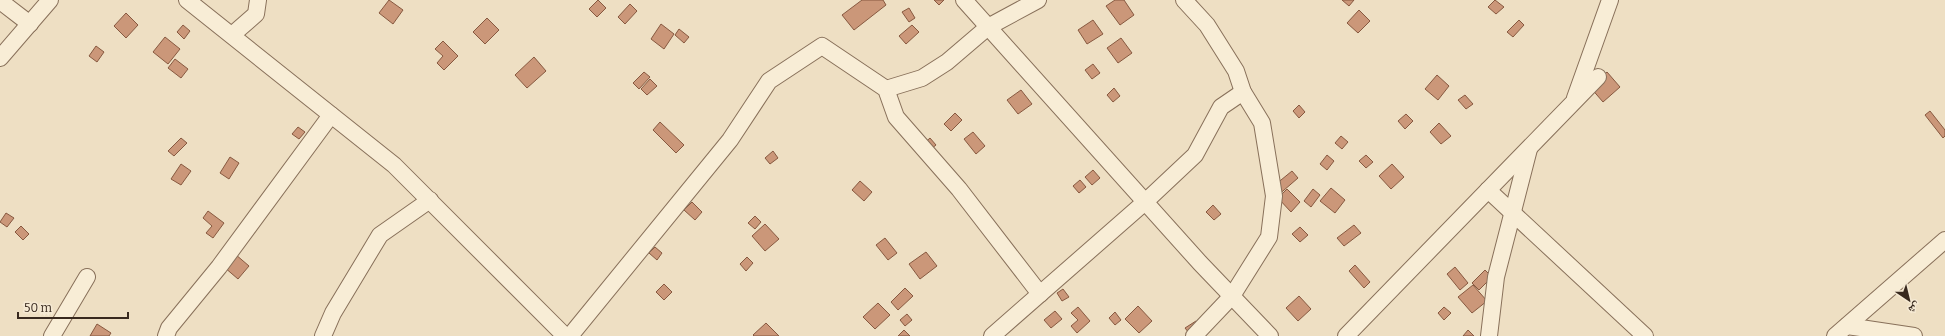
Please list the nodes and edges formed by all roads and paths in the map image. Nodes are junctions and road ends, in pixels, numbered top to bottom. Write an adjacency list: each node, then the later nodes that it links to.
1 (0, 0): 9 (street)
2 (50, 0): 9 (street)
3 (187, 0): 11 (street)
4 (258, 0): 11 (street)
5 (964, 0): 10 (street)
6 (1038, 0): 10 (street)
7 (1184, 0): 15 (street)
8 (1610, 0): 16 (street)
9 (30, 24): 12 (street)
10 (988, 27): 14 (street); 21 (street)
11 (232, 35): 17 (street)
12 (0, 58)
13 (1598, 77): 16 (street)
14 (886, 89): 25 (street); 33 (street)
15 (1243, 92): 21 (street); 26 (street)
16 (1573, 103): 18 (street)
17 (331, 115): 20 (street); 30 (street)
18 (1529, 148): 19 (street); 22 (street)
19 (1488, 190): 22 (street); 37 (street)
20 (430, 200): 31 (street); 32 (street)
21 (1145, 202): 25 (street); 26 (street)
22 (1512, 213): 28 (street); 38 (street)
23 (1945, 240): 27 (street)
24 (87, 277): 29 (street)
25 (1040, 294): 34 (street)
26 (1232, 296): 35 (street); 36 (street)
27 (1841, 331): 39 (street)
28 (1642, 335)
29 (52, 336)
30 (166, 336)
31 (323, 336)
32 (565, 336)
33 (570, 336)
34 (992, 336)
35 (1194, 336)
36 (1270, 336)
37 (1346, 336)
38 (1489, 336)
39 (1914, 336)

